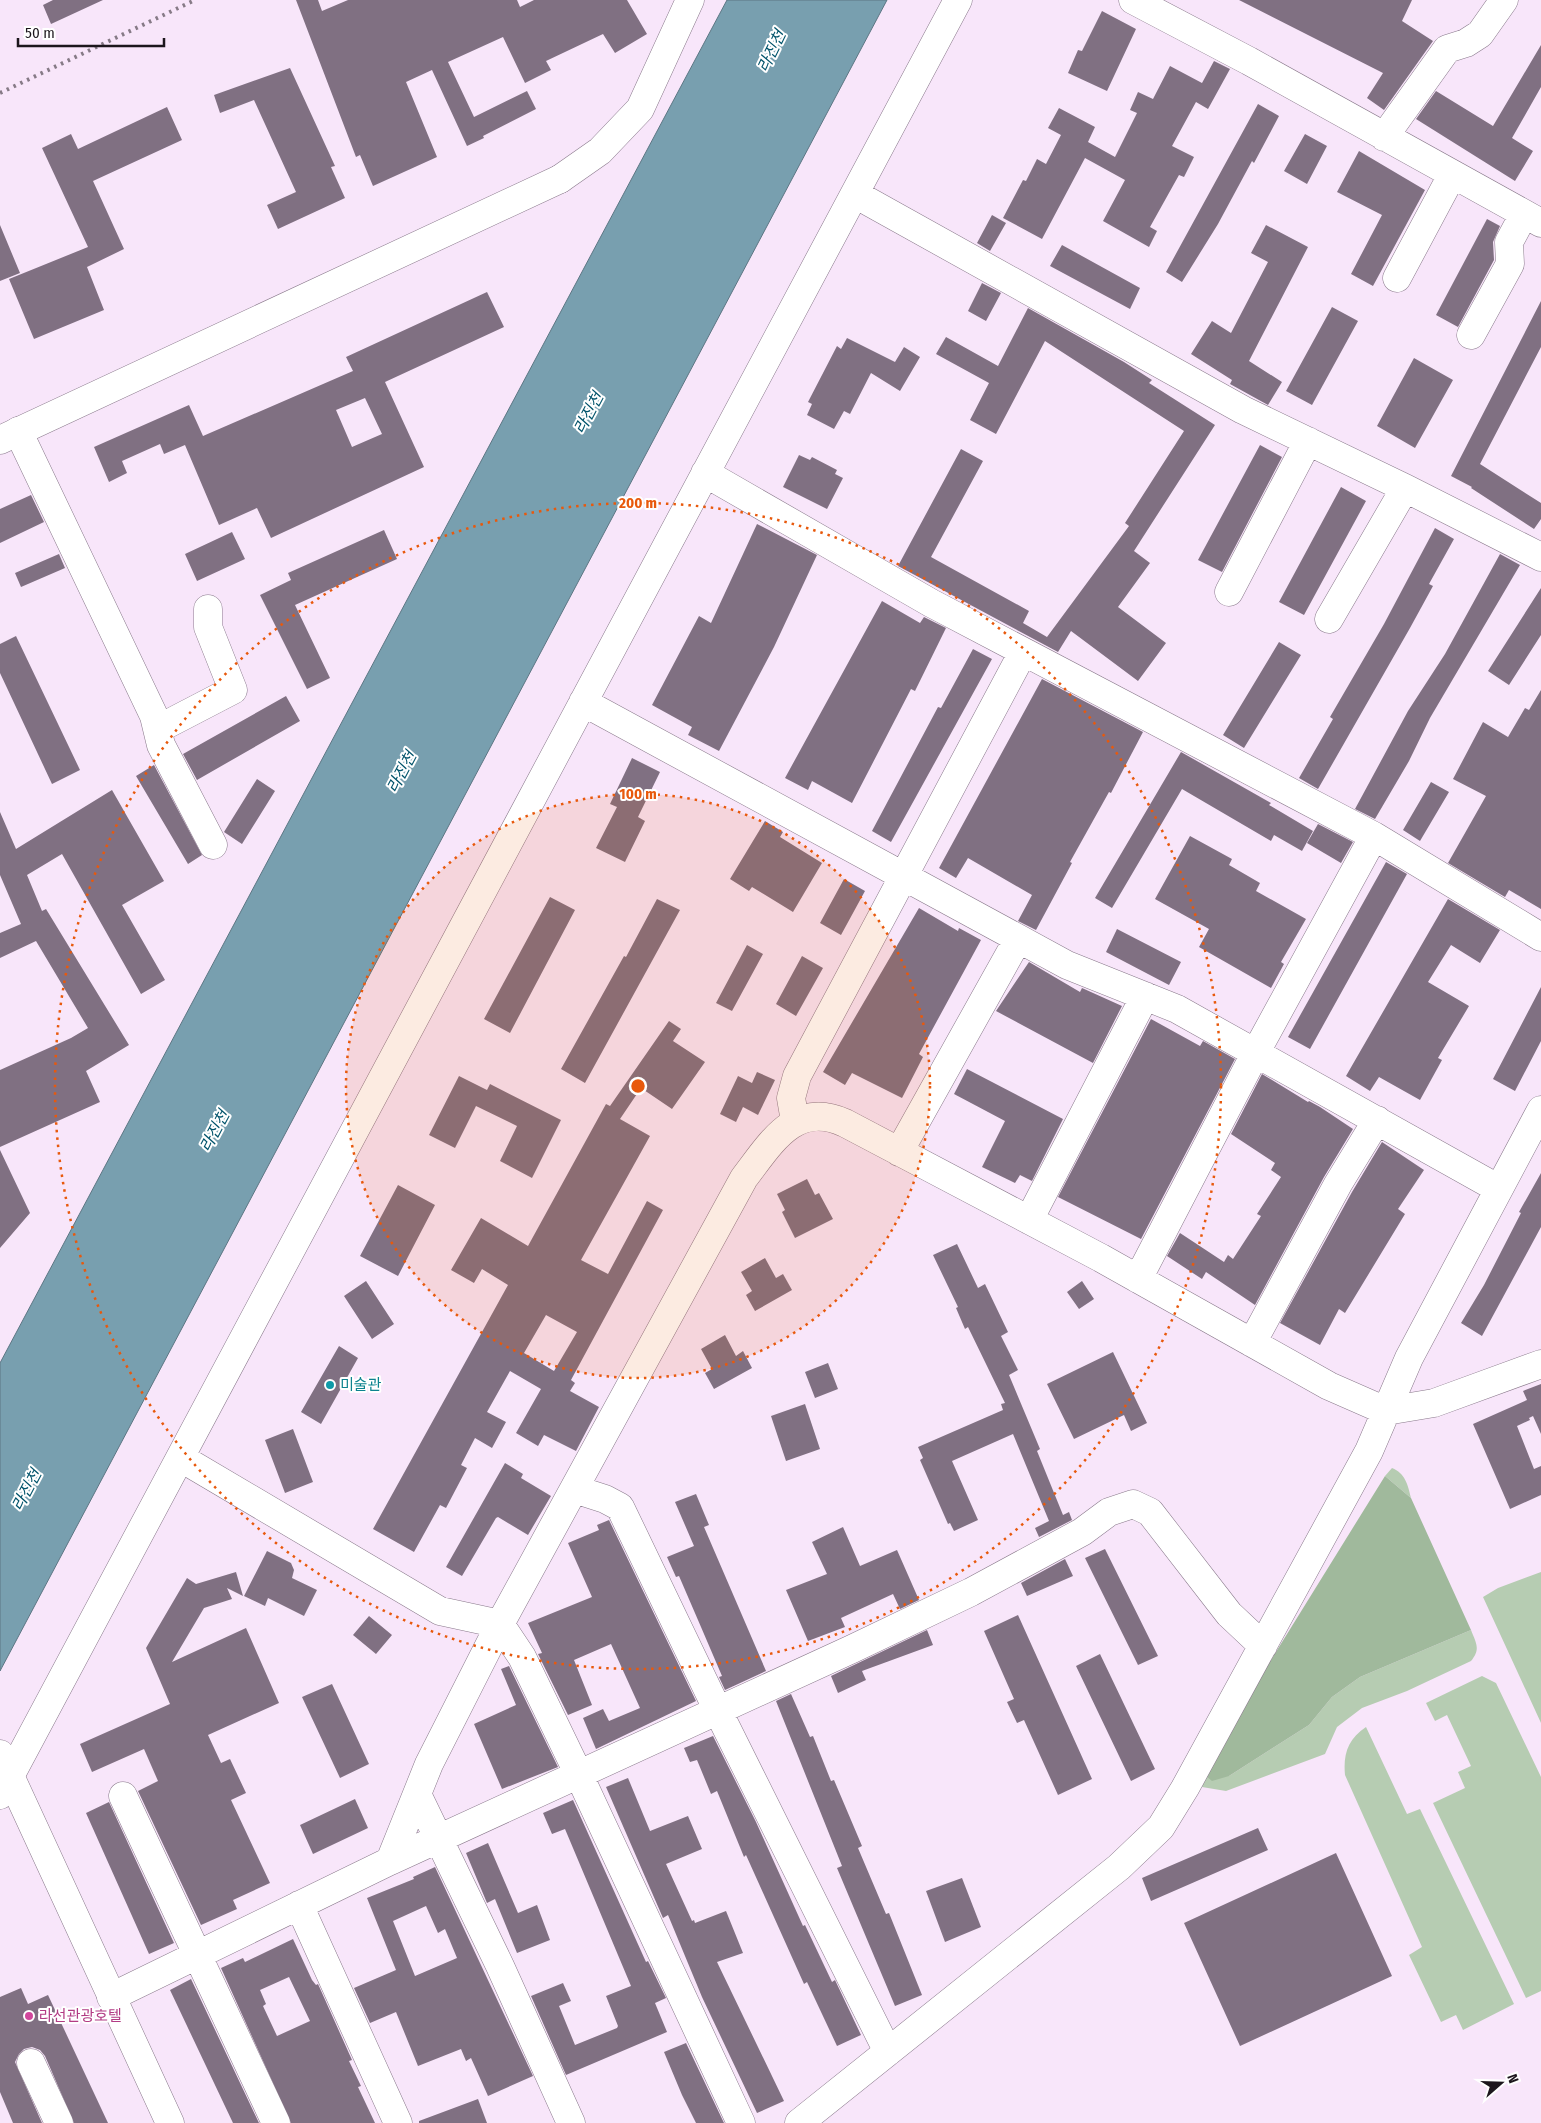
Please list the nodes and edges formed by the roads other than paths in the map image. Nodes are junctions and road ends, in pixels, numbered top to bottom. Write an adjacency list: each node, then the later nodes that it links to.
1 (690, 0): 11 (street)
2 (958, 0): 7 (street)
3 (1133, 0): 5 (street)
4 (1504, 0): 5 (street)
5 (1384, 137): 6 (street)
6 (1452, 175): 8 (street); 9 (street)
7 (855, 194): 12 (street); 13 (street)
8 (1533, 219): 10 (street)
9 (1397, 278)
10 (1471, 335)
11 (9, 436): 21 (street)
12 (1308, 440): 14 (street); 16 (street)
13 (705, 473): 19 (street); 20 (street)
14 (1405, 488): 15 (street); 18 (street)
15 (1541, 557)
16 (1229, 592)
17 (208, 609): 21 (street)
18 (1329, 619)
19 (1023, 652): 22 (street); 24 (street)
20 (583, 702): 24 (street); 39 (street)
21 (158, 729): 23 (street)
22 (1374, 836): 25 (street); 28 (street)
23 (213, 845)
24 (902, 877): 26 (street); 31 (street)
25 (1541, 937)
26 (1018, 938): 27 (street); 32 (street)
27 (1145, 996): 28 (street); 34 (street)
28 (1256, 1052): 30 (street); 35 (street)
29 (1541, 1110): 33 (street)
30 (1377, 1120): 33 (street); 36 (street)
31 (795, 1122): 32 (street); 40 (street)
32 (900, 1152): 34 (street)
33 (1499, 1189): 38 (street)
34 (1029, 1220): 35 (street)
35 (1138, 1279): 36 (street)
36 (1252, 1343): 38 (street)
37 (1541, 1364): 38 (street)
38 (1386, 1411): 42 (street)
39 (181, 1458): 41 (street); 44 (street)
40 (574, 1489): 41 (street); 43 (street)
41 (500, 1624): 45 (street); 46 (street)
42 (1263, 1646): 43 (street); 53 (street)
43 (718, 1711): 45 (street); 53 (street)
44 (4, 1775): 52 (street)
45 (580, 1775): 48 (street); 60 (street)
46 (417, 1794): 48 (street); 49 (street)
47 (124, 1796): 51 (street)
48 (437, 1840): 49 (street); 59 (street)
49 (390, 1861): 50 (street)
50 (299, 1906): 51 (street); 58 (street)
51 (198, 1955): 52 (street); 57 (street)
52 (111, 1997): 56 (street)
53 (888, 2052): 61 (street)
54 (31, 2063): 55 (street)
55 (59, 2123)
56 (170, 2123)
57 (276, 2123)
58 (398, 2123)
59 (571, 2123)
60 (741, 2123)
61 (799, 2123)

